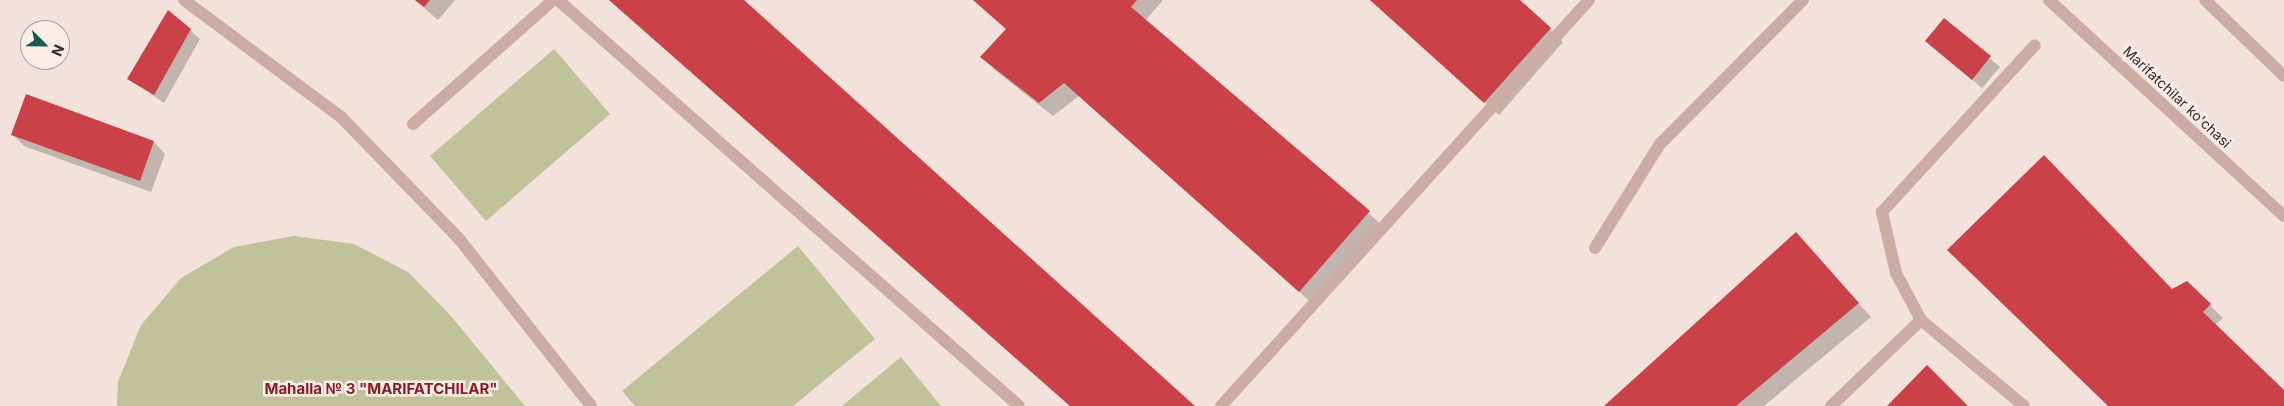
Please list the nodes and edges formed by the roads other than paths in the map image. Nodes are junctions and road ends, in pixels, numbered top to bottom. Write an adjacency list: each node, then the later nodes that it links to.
1 (184, 0): 14 (street)
2 (553, 0): 10 (street)
3 (558, 0): 15 (street)
4 (1589, 0): 16 (street)
5 (1803, 0): 12 (street)
6 (2050, 0): 11 (street, Marifatchilar ko'chasi)
7 (2204, 0): 9 (street)
8 (2035, 45): 13 (street)
9 (2284, 76)
10 (413, 124)
11 (2284, 216)
12 (1595, 248)
13 (1921, 320): 17 (street); 18 (street)
14 (591, 406)
15 (1019, 406)
16 (1221, 406)
17 (1831, 406)
18 (2024, 406)

